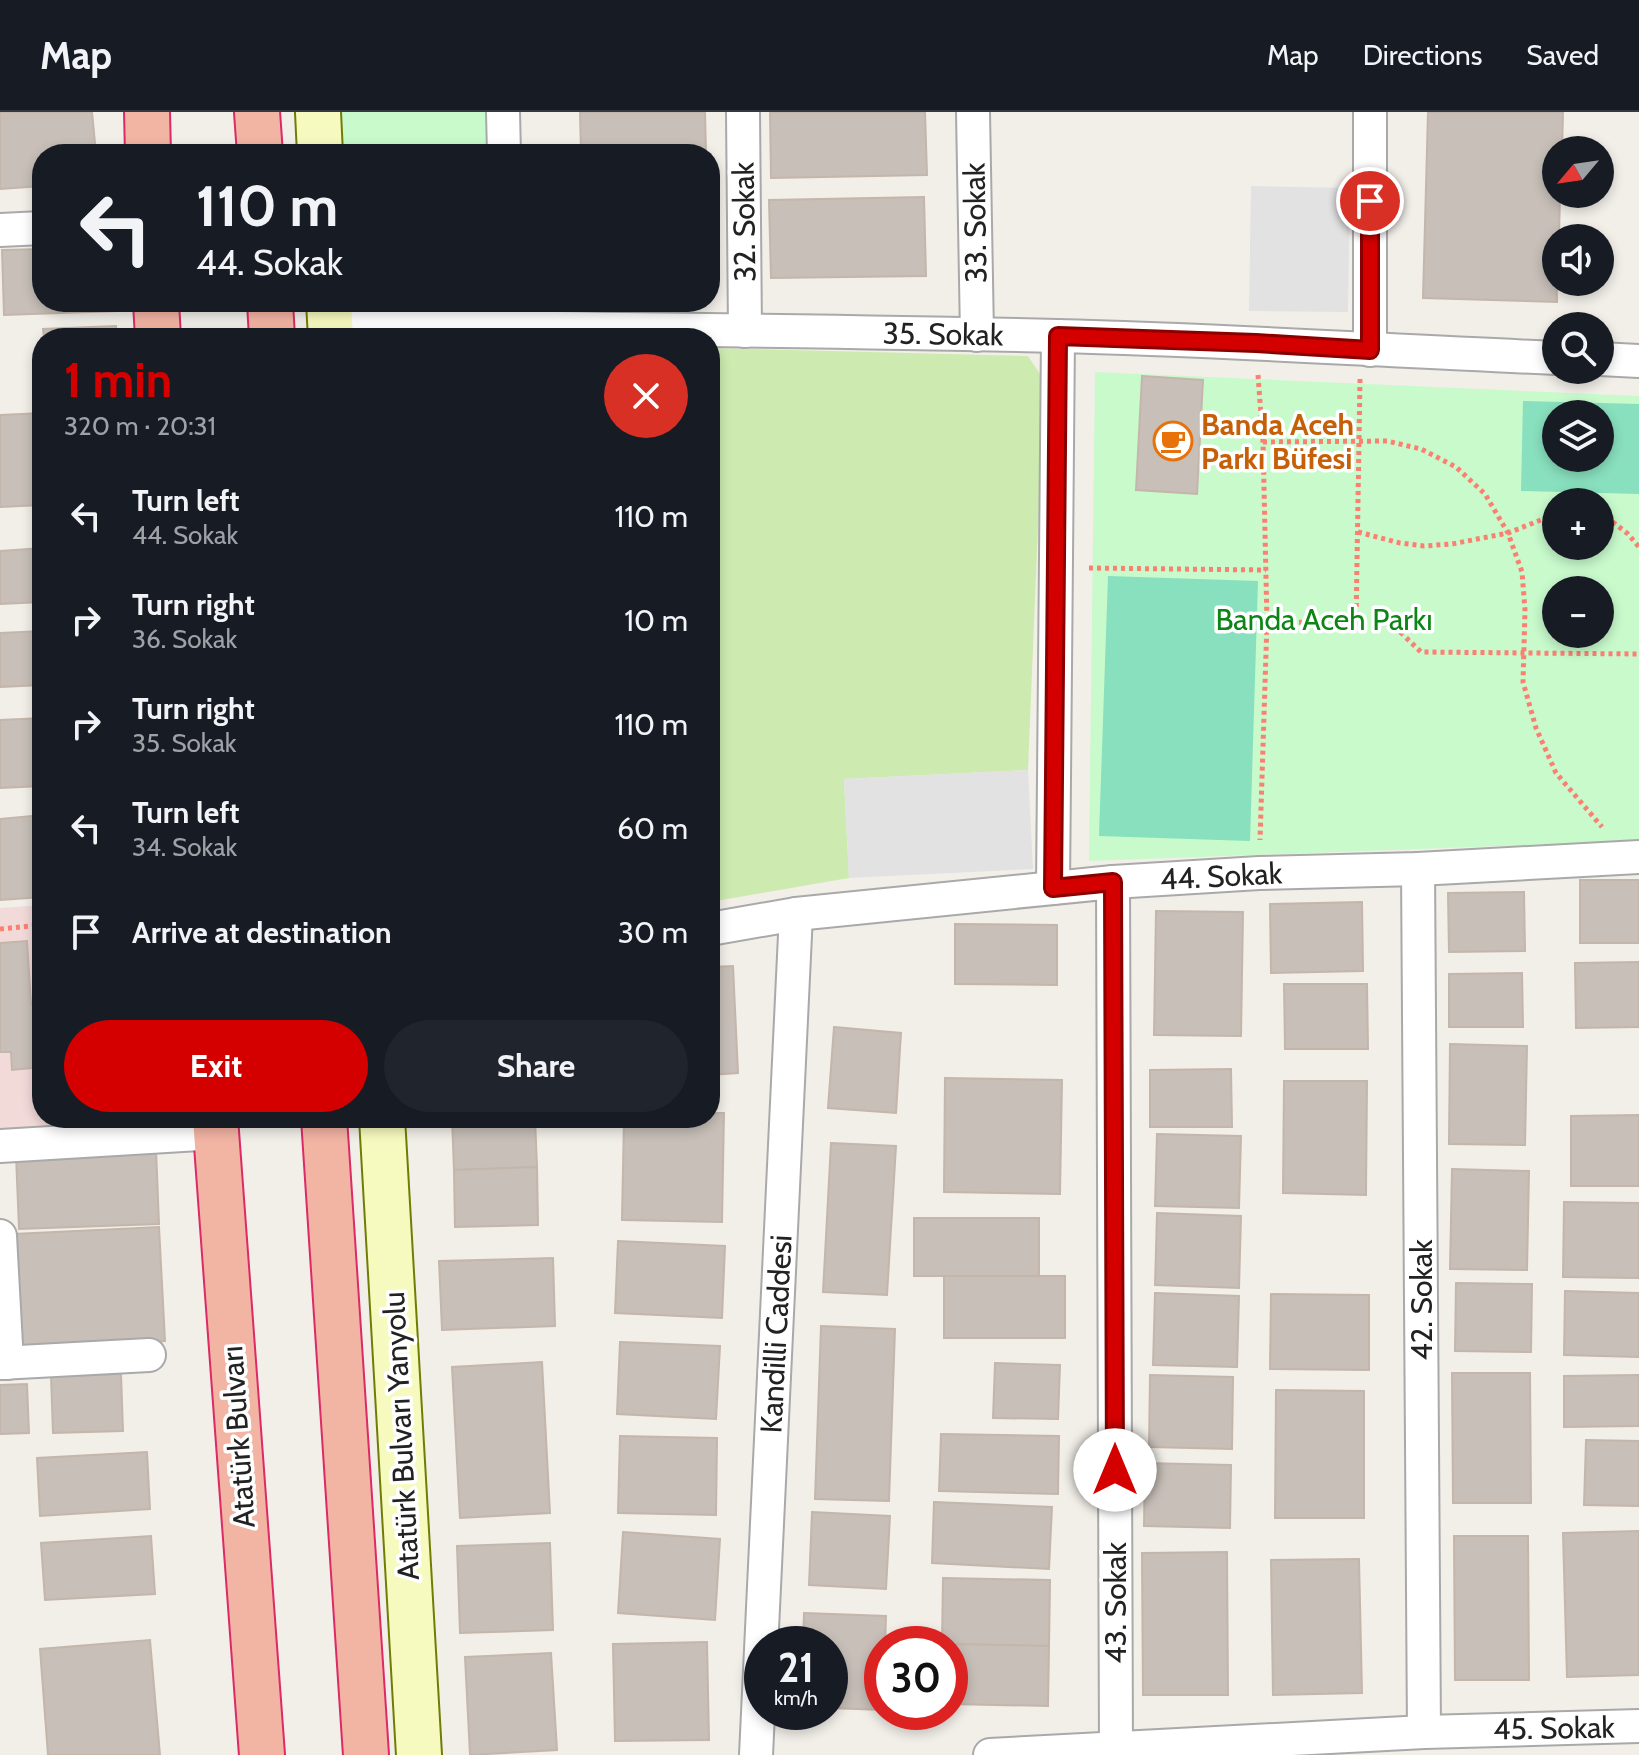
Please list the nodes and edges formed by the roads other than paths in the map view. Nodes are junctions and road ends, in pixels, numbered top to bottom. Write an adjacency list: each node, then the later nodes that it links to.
1 (147, 112): 8 (highway)
2 (257, 112): 9 (highway)
3 (318, 112): 10 (main road)
4 (503, 112): 11 (street)
5 (743, 112): 18 (street, 32. Sokak)
6 (973, 112): 19 (street, 33. Sokak)
7 (1370, 112): 21 (street)
8 (148, 144)
9 (259, 144)
10 (320, 144)
11 (504, 144)
12 (32, 228): 13 (street)
13 (0, 230)
14 (508, 315): 15 (street, 35. Sokak); 16 (street, 35. Sokak)
15 (330, 322)
16 (701, 328)
17 (720, 329): 18 (street, 35. Sokak)
18 (745, 331): 19 (street, 35. Sokak)
19 (977, 335): 20 (street, 35. Sokak)
20 (1058, 336): 21 (street, 35. Sokak); 28 (street)
21 (1365, 350): 22 (street, 35. Sokak)
22 (1542, 357)
23 (1614, 360): 24 (street)
24 (1639, 361)
25 (1635, 857): 26 (street, 44. Sokak)
26 (1418, 869): 27 (street, 44. Sokak); 40 (street, 42. Sokak)
27 (1113, 882): 28 (street, 44. Sokak); 41 (street, 43. Sokak)
28 (1053, 888): 29 (street, 44. Sokak)
29 (796, 914): 30 (street, 44. Sokak); 46 (street, Kandilli Caddesi)
30 (720, 927)
31 (194, 1128): 35 (street)
32 (215, 1128): 43 (highway, Atatürk Bulvarı)
33 (325, 1128): 44 (highway)
34 (383, 1128): 45 (main road, Atatürk Bulvarı Yanyolu)
35 (0, 1146)
36 (0, 1236): 38 (street)
37 (149, 1355): 38 (street)
38 (4, 1363)
39 (1639, 1726): 40 (street, 45. Sokak)
40 (1411, 1740): 42 (street, 45. Sokak)
41 (1116, 1748): 42 (street, 45. Sokak); 47 (street, 45. Sokak)
42 (1204, 1749)
43 (262, 1755)
44 (366, 1755)
45 (419, 1755)
46 (756, 1755)
47 (994, 1755)

